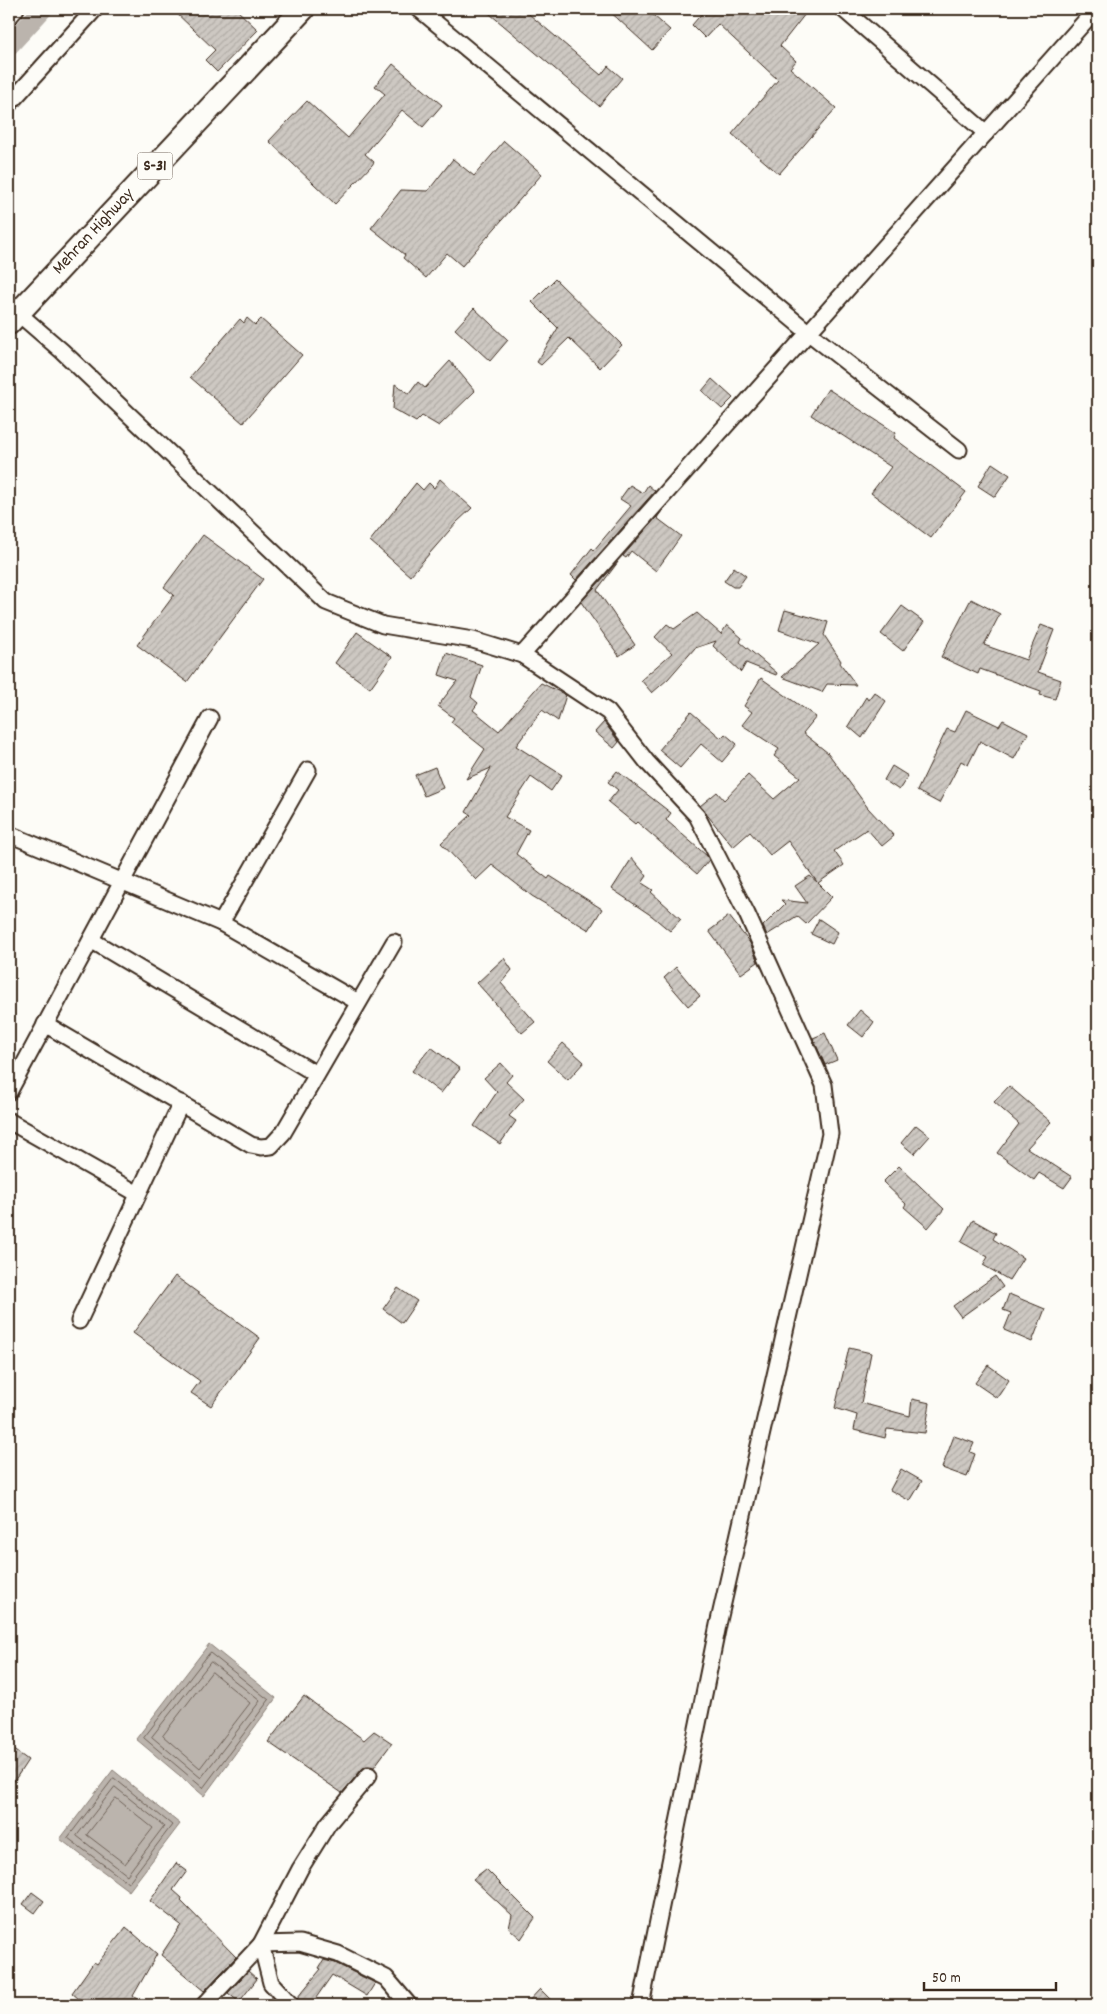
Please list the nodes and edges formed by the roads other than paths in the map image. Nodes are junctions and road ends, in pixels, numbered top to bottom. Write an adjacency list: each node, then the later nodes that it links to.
1 (16, 9): 7 (street)
2 (95, 9): 8 (street)
3 (303, 9): 10 (main road, Mehran Highway / S-31)
4 (419, 9): 11 (street)
5 (843, 9): 9 (street)
6 (1096, 9): 9 (street)
7 (9, 17)
8 (9, 104)
9 (986, 133): 11 (street)
10 (13, 318): 13 (street)
11 (809, 333): 12 (street); 13 (street)
12 (958, 450)
13 (522, 655): 34 (street)
14 (210, 718): 17 (street)
15 (308, 770): 18 (street)
16 (9, 834): 17 (street)
17 (122, 880): 18 (street); 19 (street)
18 (221, 922): 21 (street)
19 (91, 940): 22 (street); 23 (street)
20 (394, 942): 21 (street)
21 (358, 1002): 23 (street)
22 (45, 1024): 24 (street); 25 (street)
23 (316, 1074): 25 (street)
24 (9, 1092)
25 (181, 1103): 27 (street)
26 (9, 1121): 27 (street)
27 (138, 1194): 28 (street)
28 (79, 1321)
29 (369, 1775): 30 (street)
30 (261, 1944): 31 (street); 32 (street); 33 (street)
31 (204, 2005)
32 (291, 2005)
33 (409, 2005)
34 (641, 2005)

